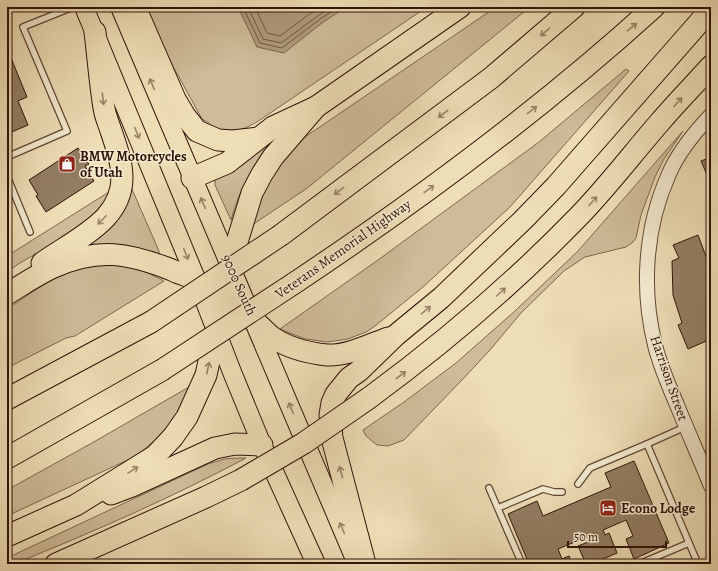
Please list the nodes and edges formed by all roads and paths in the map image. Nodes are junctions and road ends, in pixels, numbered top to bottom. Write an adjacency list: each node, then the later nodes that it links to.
1 (73, 7): 14 (lane)
2 (84, 7): 9 (main road)
3 (120, 7): 16 (main road, 9000 South, one-way to 3)
4 (135, 7): 13 (highway)
5 (460, 7): 11 (highway)
6 (574, 7): 26 (highway, one-way to 26, bridge)
7 (654, 7): 30 (highway, Veterans Memorial Highway, one-way to 7, bridge)
8 (711, 9): 25 (highway, one-way to 8)
9 (95, 32): 19 (main road, one-way to 19); 20 (highway, one-way to 20)
10 (711, 66): 39 (highway, one-way to 10, bridge)
11 (316, 107): 13 (highway); 18 (highway)
12 (711, 115): 27 (street, Harrison Street)
13 (258, 138): 16 (highway)
14 (7, 157)
15 (7, 176): 17 (lane)
16 (192, 178): 18 (main road, 9000 South, one-way to 16)
17 (30, 232)
18 (230, 265): 22 (highway); 23 (main road, 9000 South)
19 (197, 281): 21 (highway); 22 (highway); 24 (main road)
20 (7, 288)
21 (7, 294)
22 (222, 299): 23 (highway); 24 (highway)
23 (254, 320): 25 (highway); 41 (main road, 9000 South, one-way to 23)
24 (216, 330): 29 (main road); 35 (highway, one-way to 24)
25 (396, 335): 42 (highway, one-way to 25)
26 (7, 399)
27 (686, 426): 28 (lane); 32 (street, Harrison Street)
28 (647, 444): 31 (lane); 38 (lane)
29 (262, 445): 35 (highway); 40 (main road)
30 (7, 458)
31 (578, 484)
32 (711, 486)
33 (490, 488): 36 (lane)
34 (562, 492): 36 (lane)
35 (76, 505): 37 (highway)
36 (498, 508): 43 (lane)
37 (7, 536)
38 (689, 543): 44 (lane); 45 (lane)
39 (56, 564)
40 (316, 564)
41 (357, 564)
42 (365, 564)
43 (522, 564)
44 (639, 564)
45 (698, 564)

